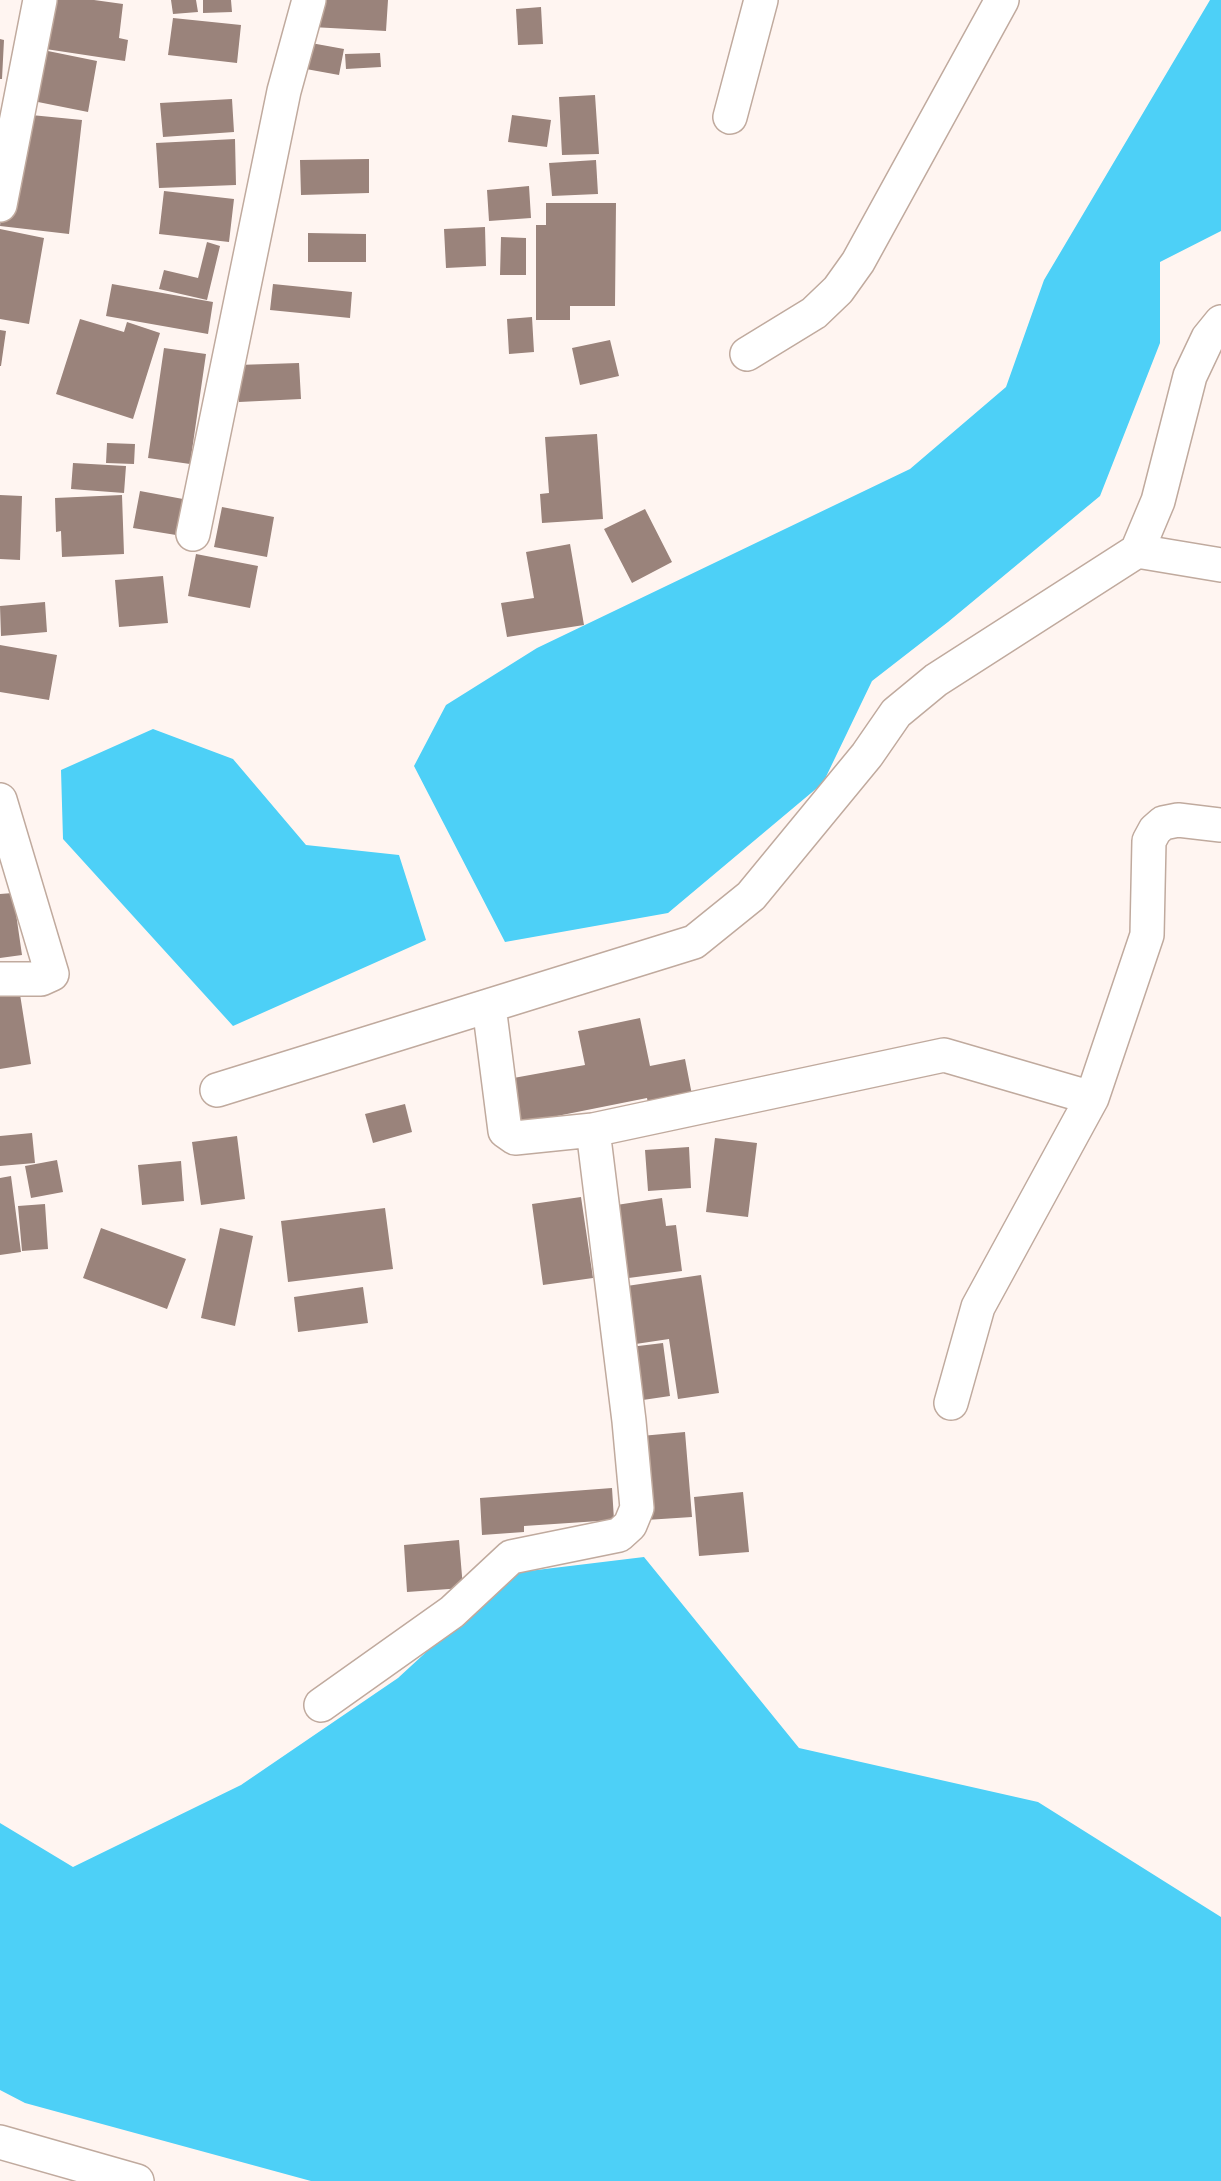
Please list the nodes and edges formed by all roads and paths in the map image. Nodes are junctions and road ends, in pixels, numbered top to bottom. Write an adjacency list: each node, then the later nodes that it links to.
1 (40, 0): 6 (street)
2 (309, 0): 9 (street)
3 (761, 0): 5 (street)
4 (1002, 0): 8 (street)
5 (730, 117)
6 (0, 206)
7 (1221, 322): 10 (street)
8 (747, 354)
9 (193, 534)
10 (1137, 550): 11 (street); 15 (street)
11 (1221, 565)
12 (0, 800): 14 (street)
13 (1221, 825): 17 (street)
14 (0, 979)
15 (489, 1006): 16 (street); 18 (street)
16 (217, 1090)
17 (1092, 1098): 18 (street); 19 (street)
18 (593, 1130): 20 (street)
19 (951, 1403)
20 (321, 1705)
21 (0, 2142): 22 (street)
22 (137, 2181)

